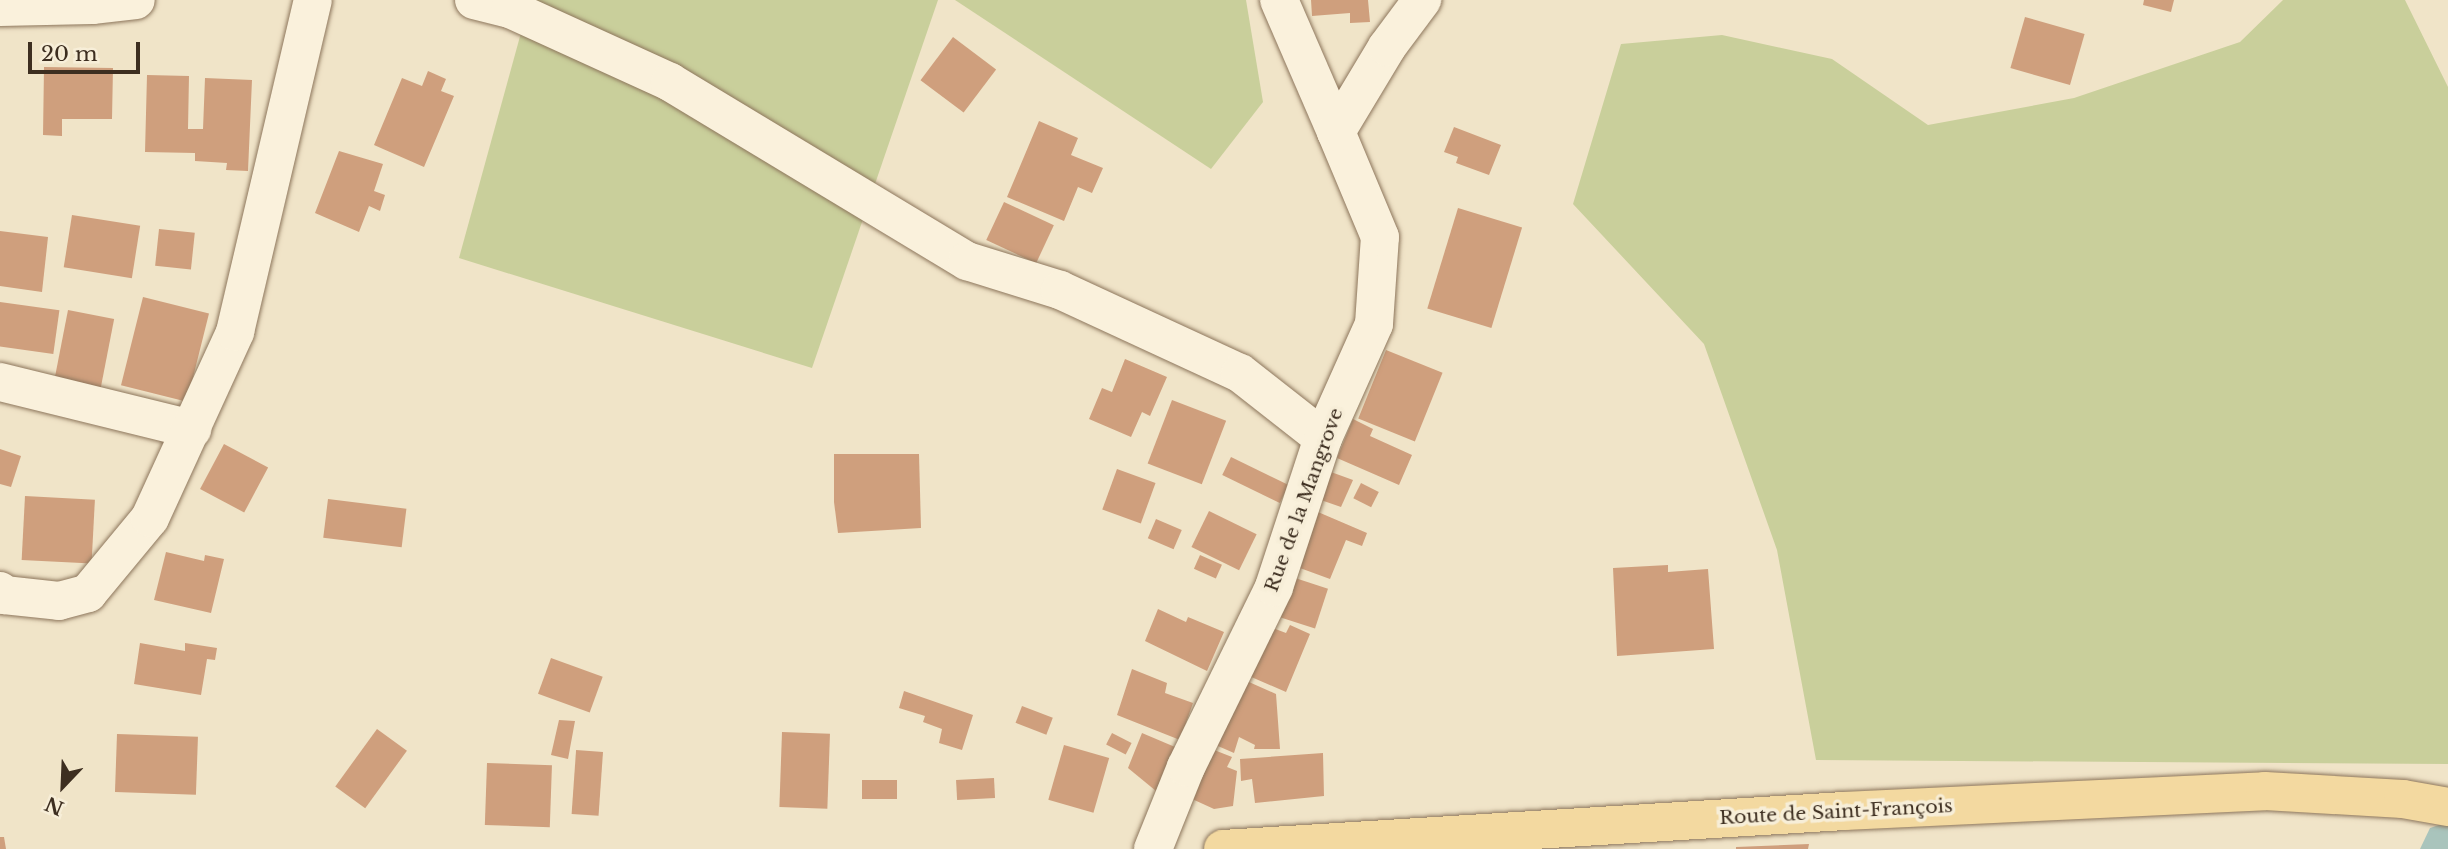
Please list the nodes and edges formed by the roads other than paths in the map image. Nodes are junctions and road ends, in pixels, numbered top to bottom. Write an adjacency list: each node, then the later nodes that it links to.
1 (136, 0): 6 (street)
2 (313, 0): 9 (street)
3 (474, 0): 10 (street)
4 (1279, 0): 7 (street, Rue de la Mangrove)
5 (1422, 0): 7 (street)
6 (0, 6)
7 (1336, 132): 10 (street, Rue de la Mangrove)
8 (0, 382): 9 (street)
9 (192, 429): 11 (street)
10 (1323, 438): 13 (street, Rue de la Mangrove)
11 (0, 591)
12 (2448, 807): 14 (main road, Route de Saint-François)
13 (1153, 849)
14 (1223, 849)

